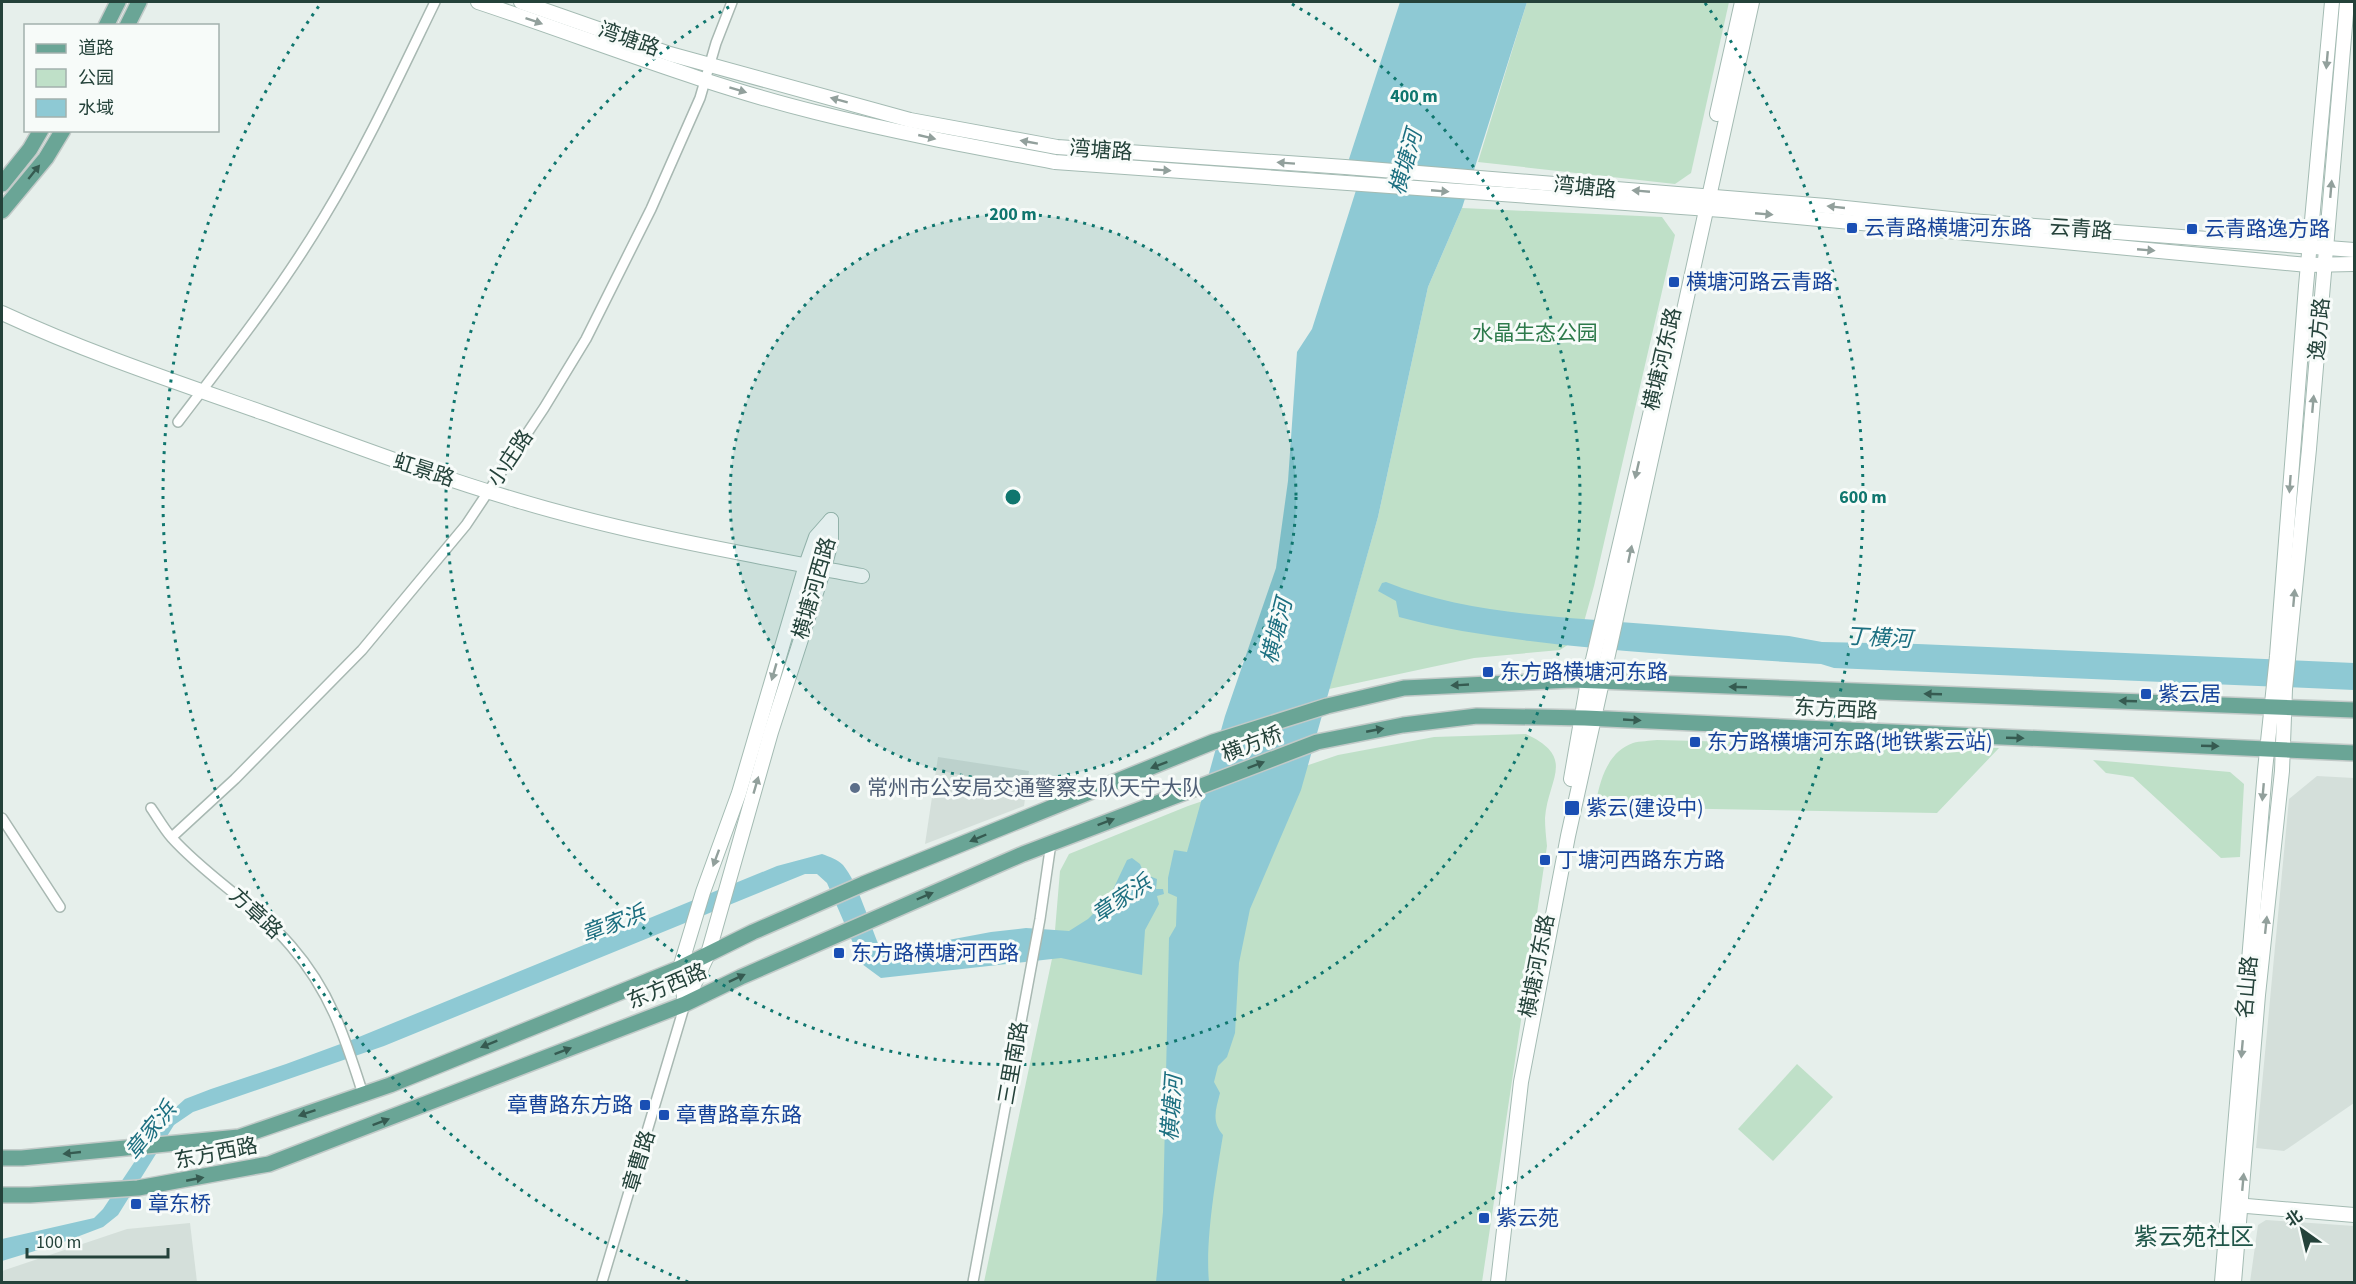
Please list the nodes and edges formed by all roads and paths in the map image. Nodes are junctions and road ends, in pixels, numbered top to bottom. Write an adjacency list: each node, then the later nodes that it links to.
1 (118, 2): 11 (main road)
2 (139, 2): 12 (main road)
3 (435, 2): 27 (street)
4 (478, 2): 14 (street, one-way to 14)
5 (521, 2): 13 (street, 湾塘路)
6 (732, 2): 13 (street, 小庄路)
7 (1742, 2): 18 (street, 横塘河东路)
8 (1752, 2): 18 (street, 横塘河东路)
9 (2332, 2): 20 (street, 逸方路, one-way to 20)
10 (2347, 2): 21 (street, 逸方路, one-way to 10)
11 (107, 24)
12 (128, 24)
13 (709, 64): 14 (street, 小庄路); 18 (street, 湾塘路, one-way to 13)
14 (705, 80): 18 (street, one-way to 18); 29 (street, 小庄路)
15 (40, 132): 17 (main road)
16 (62, 132): 19 (main road, one-way to 16)
17 (2, 184)
18 (1703, 202): 20 (street, 云青路, one-way to 18); 25 (street, 云青路, one-way to 25); 34 (street, 横塘河东路)
19 (2, 212)
20 (2310, 247): 21 (street, 云青路); 25 (street, 逸方路)
21 (2326, 248): 22 (street, 云青路); 23 (street, 逸方路)
22 (2355, 250)
23 (2325, 264): 24 (street, 云青路); 25 (street, 云青路); 33 (street, 逸方路, one-way to 23)
24 (2355, 264)
25 (2308, 265): 33 (street, 逸方路, one-way to 33)
26 (2, 313): 27 (street, 虹景路)
27 (202, 391): 28 (street); 29 (street, 虹景路)
28 (178, 422)
29 (488, 491): 30 (street, 虹景路); 46 (street, 小庄路)
30 (806, 565): 31 (street, 虹景路); 31 (street, 横塘河西路); 50 (street, 横塘河西路, one-way to 50)
31 (824, 568): 32 (street, 虹景路); 49 (street, 横塘河西路, one-way to 31)
32 (861, 576)
33 (2283, 656): 35 (street, 名山路)
34 (1594, 681): 35 (main road, 东方西路, one-way to 34); 36 (main road, 东方西路, one-way to 36); 38 (street, 横塘河东路)
35 (2278, 699): 37 (main road, 东方西路); 41 (street, 名山路)
36 (1327, 706): 40 (main road, 横方桥)
37 (2355, 710)
38 (1587, 718): 39 (main road, 东方西路, one-way to 38); 41 (main road, 东方西路, one-way to 41); 59 (street, 横塘河东路); 60 (street, 横塘河东路)
39 (1317, 741): 43 (main road, 横方桥, one-way to 39)
40 (1213, 742): 49 (main road, 东方西路, one-way to 49)
41 (2274, 748): 42 (main road, 东方西路); 55 (street, 名山路)
42 (2355, 753)
43 (1201, 786): 47 (main road, 东方西路, one-way to 43)
44 (151, 808): 46 (street, 方章路)
45 (2, 818): 48 (street)
46 (172, 837): 52 (street, 方章路)
47 (1052, 843): 51 (main road, 东方西路, one-way to 47); 58 (street, 三里南路)
48 (60, 907)
49 (708, 954): 50 (main road, 东方西路); 51 (street, 横塘河西路)
50 (680, 968): 51 (street, 横塘河西路); 52 (main road, 东方西路, one-way to 52)
51 (685, 1004): 54 (main road, 东方西路, one-way to 51); 57 (street, 章曹路)
52 (363, 1094): 53 (main road, 东方西路, one-way to 53)
53 (2, 1158)
54 (2, 1194)
55 (2235, 1205): 56 (street); 61 (street, 名山路); 62 (street, 名山路)
56 (2355, 1215)
57 (602, 1282)
58 (973, 1282)
59 (1491, 1282)
60 (1498, 1282)
61 (2222, 1282)
62 (2234, 1282)

